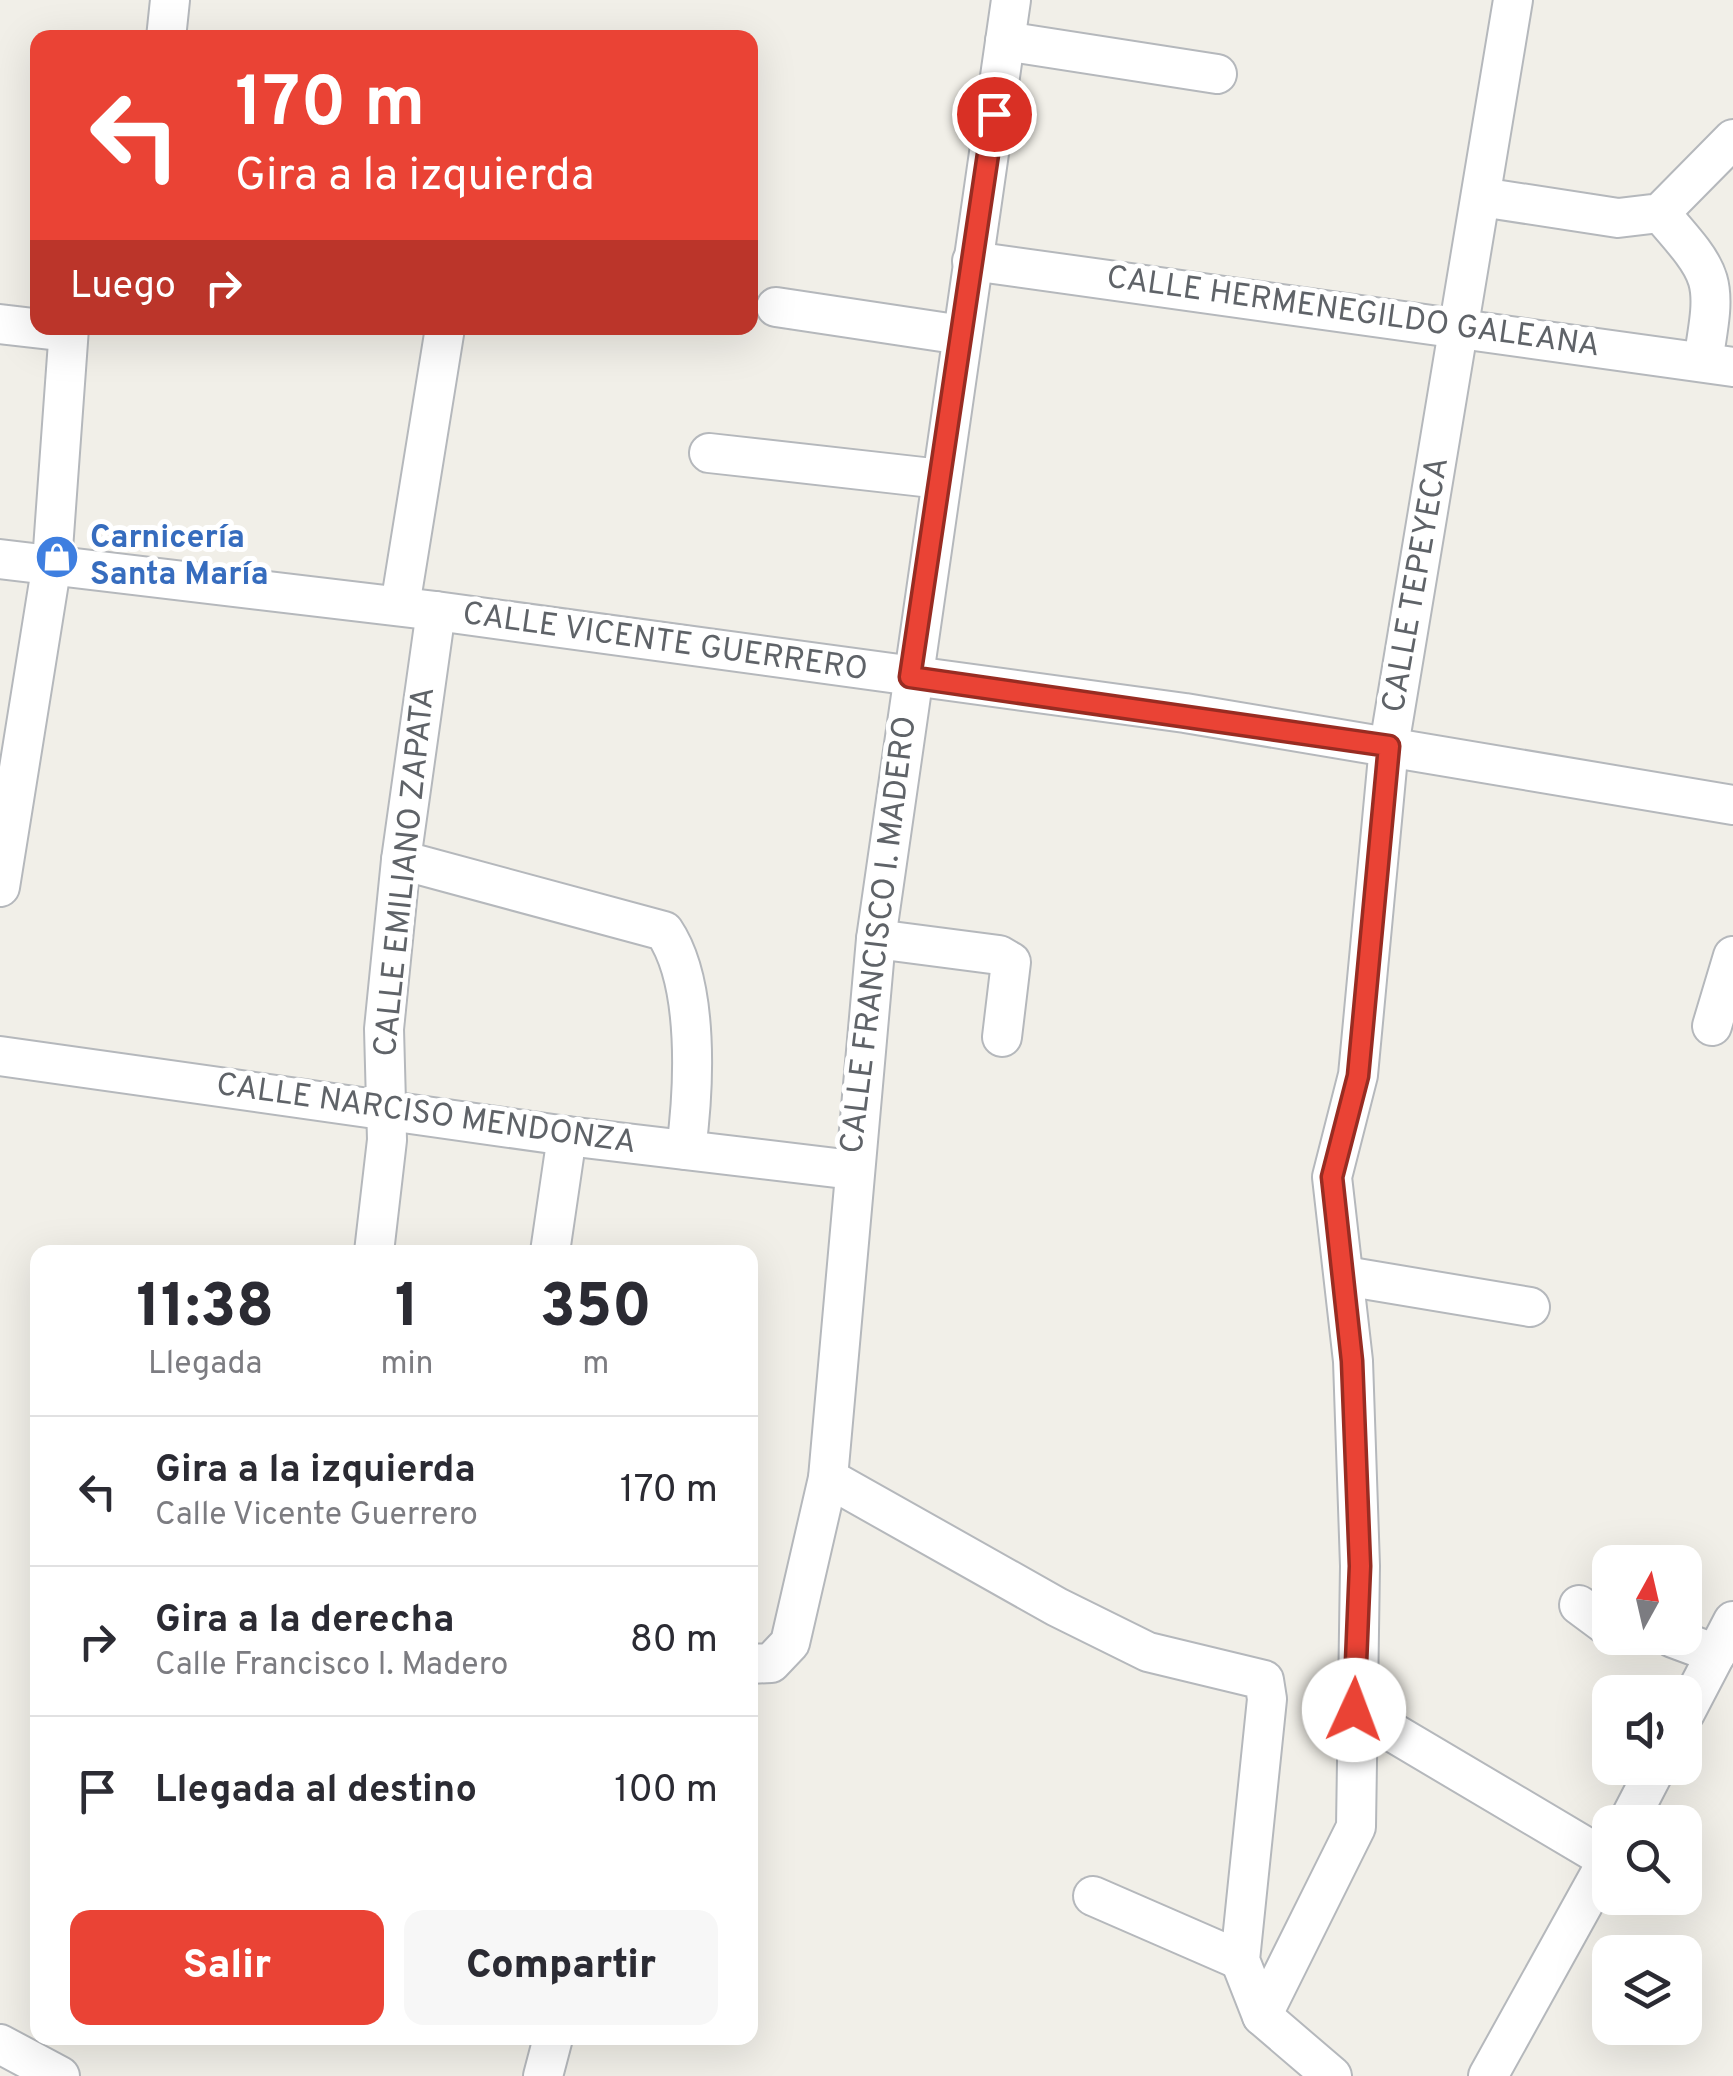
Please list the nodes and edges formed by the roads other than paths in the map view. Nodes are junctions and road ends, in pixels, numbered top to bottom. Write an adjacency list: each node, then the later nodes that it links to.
1 (170, 0): 4 (street)
2 (1011, 0): 5 (street, CALLE FRANCISCO I. MADERO)
3 (1513, 0): 8 (street, CALLE TEPEYECA)
4 (167, 30)
5 (1004, 41): 6 (street); 10 (street, CALLE FRANCISCO I. MADERO)
6 (1217, 74)
7 (1733, 139): 9 (street)
8 (1481, 197): 9 (street); 14 (street, CALLE TEPEYECA)
9 (1660, 213): 18 (street)
10 (972, 261): 14 (street, CALLE HERMENEGILDO GALEANA); 15 (street, CALLE FRANCISCO I. MADERO)
11 (776, 307): 15 (street)
12 (0, 324): 13 (street)
13 (30, 327)
14 (1462, 328): 18 (street, CALLE HERMENEGILDO GALEANA); 25 (street, CALLE TEPEYECA)
15 (962, 334): 20 (street, CALLE FRANCISCO I. MADERO)
16 (68, 335): 22 (street)
17 (444, 335): 23 (street, CALLE EMILIANO ZAPATA)
18 (1718, 364)
19 (709, 453): 20 (street)
20 (941, 479): 24 (street, CALLE FRANCISCO I. MADERO)
21 (0, 559): 22 (street, CALLE VICENTE GUERRERO)
22 (52, 563): 23 (street, CALLE VICENTE GUERRERO); 28 (street)
23 (418, 608): 24 (street, CALLE VICENTE GUERRERO); 27 (street, CALLE EMILIANO ZAPATA)
24 (910, 677): 25 (street, CALLE VICENTE GUERRERO); 29 (street, CALLE FRANCISCO I. MADERO)
25 (1389, 746): 26 (street, CALLE VICENTE GUERRERO); 40 (street, CALLE TEPEYECA)
26 (1733, 805)
27 (401, 860): 34 (street, CALLE EMILIANO ZAPATA); 36 (street)
28 (0, 887)
29 (876, 939): 32 (street); 37 (street, CALLE FRANCISCO I. MADERO)
30 (1733, 956): 31 (street)
31 (1722, 1006)
32 (1002, 1037)
33 (0, 1056): 34 (street, CALLE NARCISO MENDONZA)
34 (384, 1110): 35 (street, CALLE NARCISO MENDONZA); 38 (street, CALLE EMILIANO ZAPATA)
35 (567, 1136): 36 (street, CALLE NARCISO MENDONZA); 39 (street)
36 (686, 1150): 37 (street, CALLE NARCISO MENDONZA)
37 (853, 1170): 42 (street, CALLE FRANCISCO I. MADERO)
38 (375, 1245)
39 (551, 1245)
40 (1345, 1276): 41 (street); 50 (street, CALLE TEPEYECA)
41 (1530, 1307)
42 (828, 1478): 48 (street, CALLE FRANCISCO I. MADERO); 54 (street)
43 (1579, 1605): 44 (street)
44 (1592, 1615)
45 (1733, 1621): 47 (street)
46 (1702, 1649): 47 (street)
47 (1716, 1654): 49 (street)
48 (758, 1664)
49 (1702, 1681)
50 (1354, 1710): 51 (street); 55 (street, CALLE TEPEYECA)
51 (1592, 1848)
52 (1592, 1889): 61 (street)
53 (1093, 1896): 54 (street)
54 (1240, 1960): 55 (street)
55 (1262, 2016): 60 (street)
56 (0, 2044): 58 (street)
57 (551, 2045): 59 (street)
58 (60, 2076)
59 (543, 2076)
60 (1332, 2076)
61 (1488, 2076)

